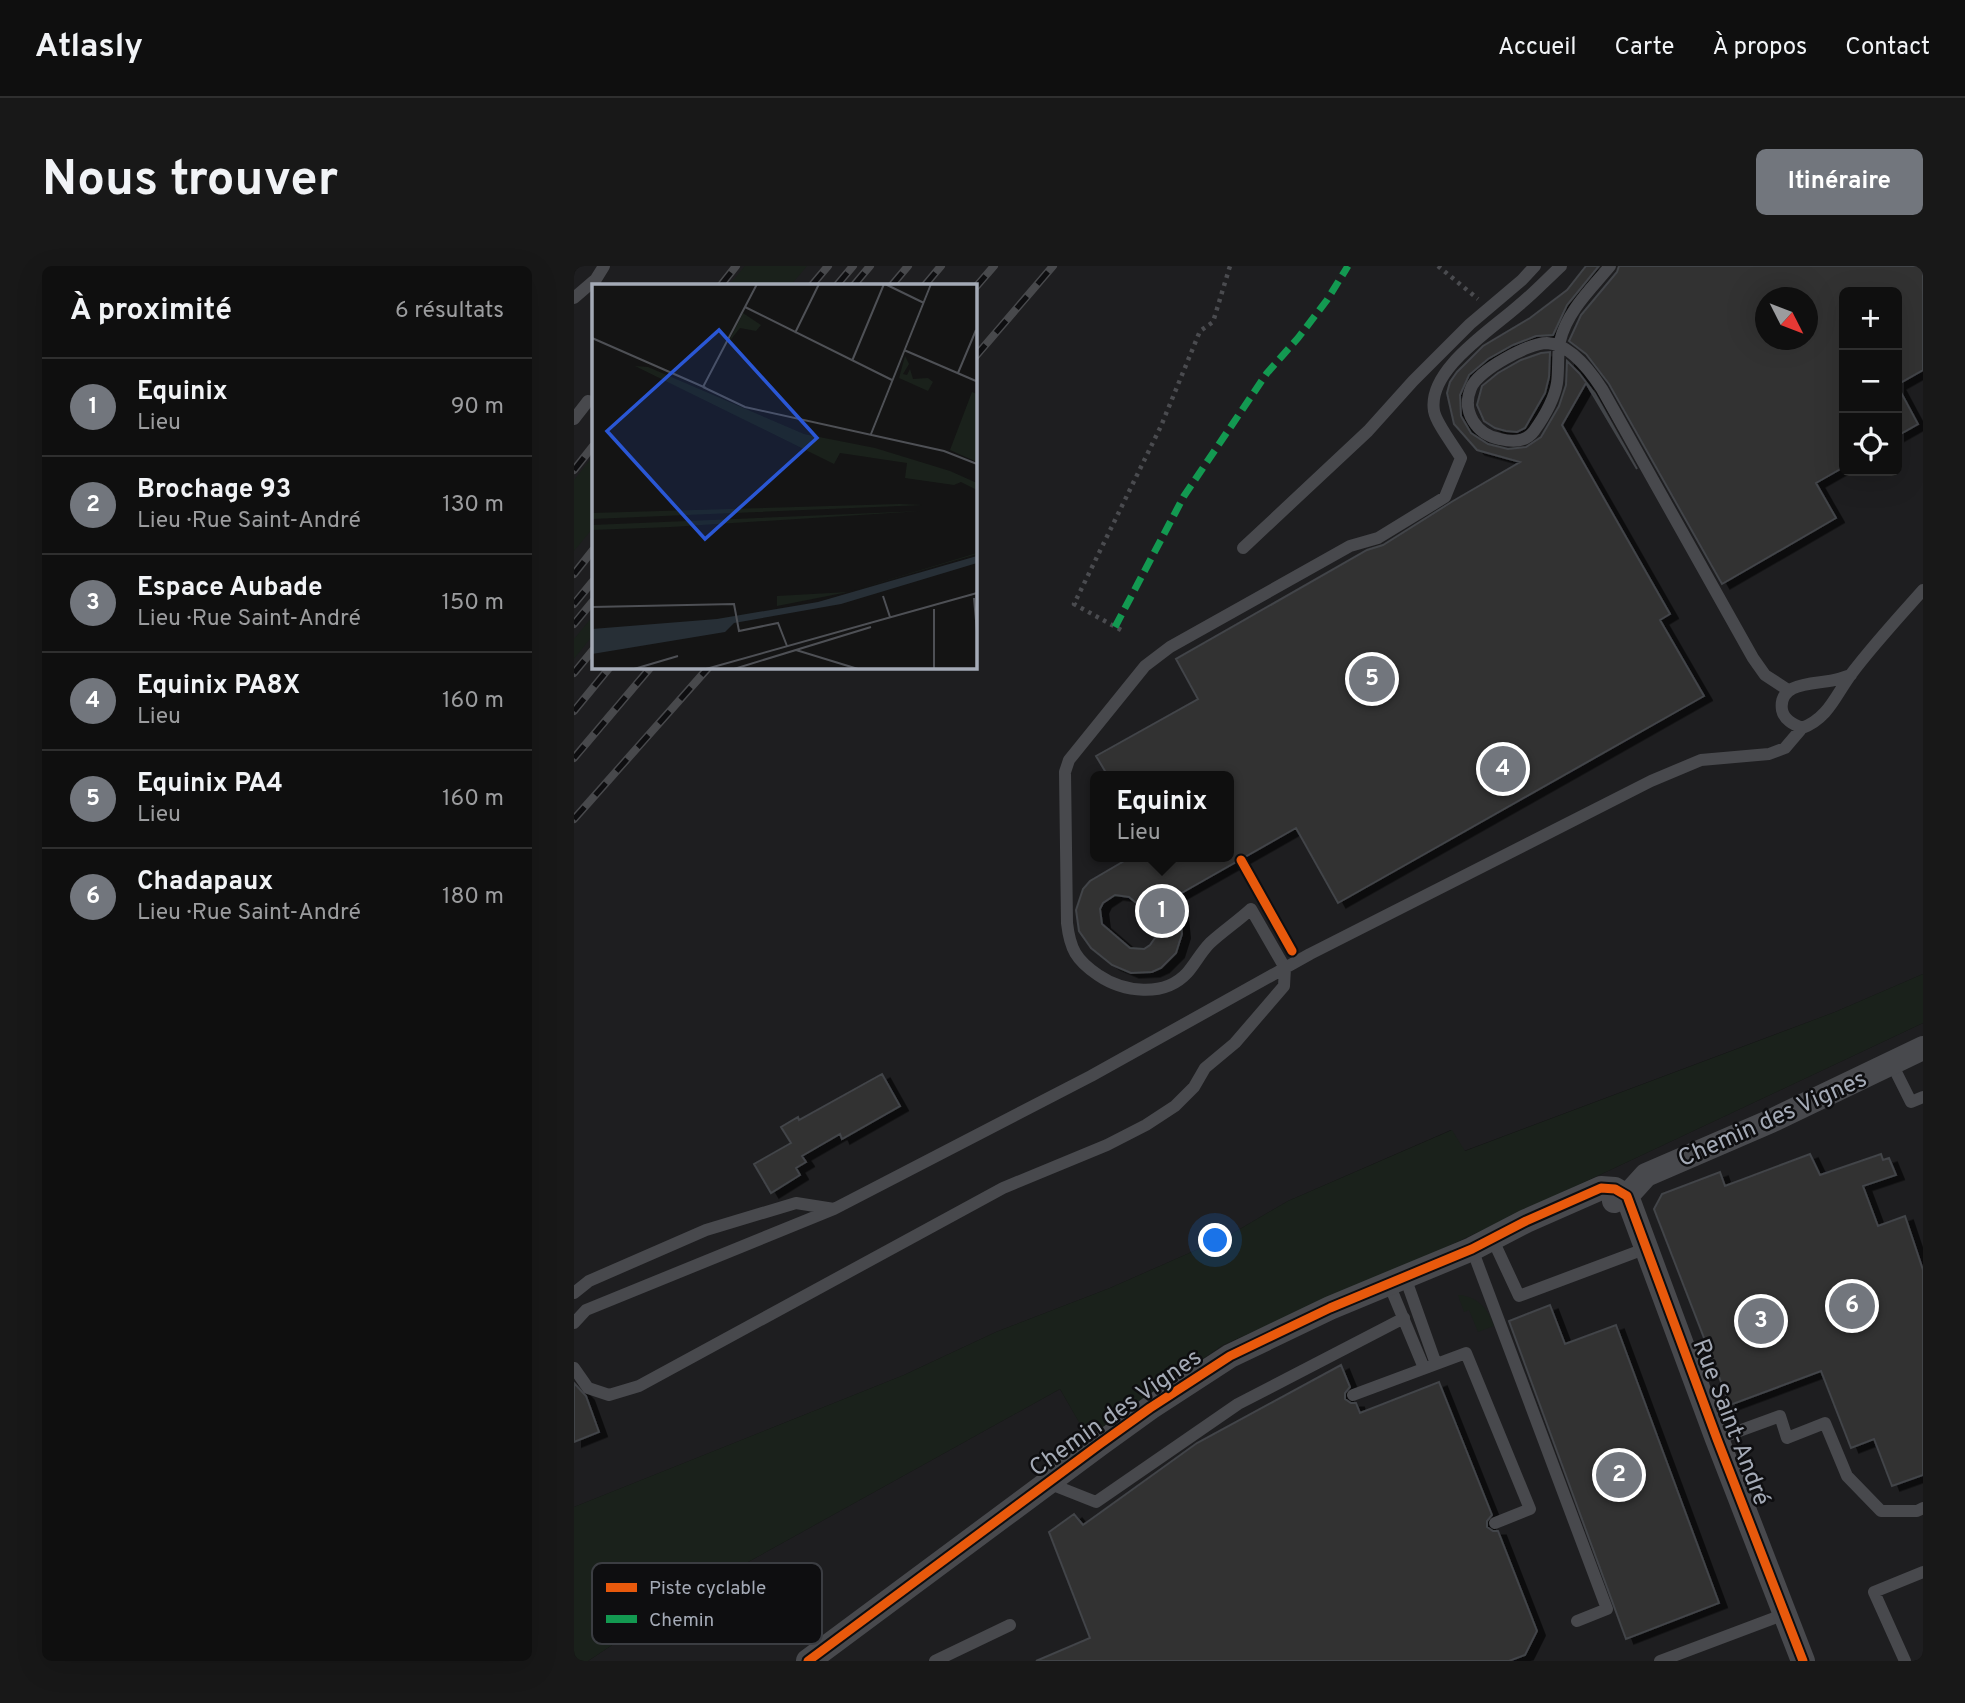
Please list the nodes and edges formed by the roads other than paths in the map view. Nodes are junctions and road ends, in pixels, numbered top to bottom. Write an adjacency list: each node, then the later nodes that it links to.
1 (604, 266): 5 (lane)
2 (1535, 266): 8 (lane)
3 (1562, 266): 13 (lane)
4 (1610, 266): 11 (lane)
5 (574, 298)
6 (588, 401): 7 (lane)
7 (574, 419)
8 (1243, 548)
9 (1921, 596): 10 (lane)
10 (1851, 675): 11 (lane); 12 (lane)
11 (1788, 690): 12 (lane)
12 (1802, 727): 13 (lane)
13 (1285, 968): 18 (lane); 26 (lane)
14 (1923, 1048): 15 (street, Chemin des Vignes)
15 (1892, 1064): 16 (lane); 17 (street, Chemin des Vignes)
16 (1923, 1097)
17 (1627, 1196): 19 (street, Chemin des Vignes); 20 (street, Rue Saint-André)
18 (834, 1209): 22 (lane); 24 (lane)
19 (1482, 1244): 20 (lane); 21 (street, Chemin des Vignes); 34 (lane)
20 (1647, 1248): 28 (street, Rue Saint-André)
21 (1397, 1280): 23 (lane); 25 (lane); 29 (street, Chemin des Vignes)
22 (574, 1293)
23 (1404, 1318): 25 (lane); 29 (lane)
24 (574, 1322)
25 (1430, 1366): 27 (lane); 31 (lane)
26 (574, 1368)
27 (1353, 1395)
28 (1717, 1439): 30 (lane); 33 (street, Rue Saint-André)
29 (1047, 1482): 36 (street, Chemin des Vignes)
30 (1923, 1508)
31 (1495, 1523)
32 (1923, 1572): 40 (lane)
33 (1785, 1614): 38 (lane); 39 (street, Rue Saint-André)
34 (1577, 1621)
35 (1010, 1625): 37 (lane)
36 (808, 1661)
37 (935, 1661)
38 (1660, 1661)
39 (1803, 1661)
40 (1905, 1661)

